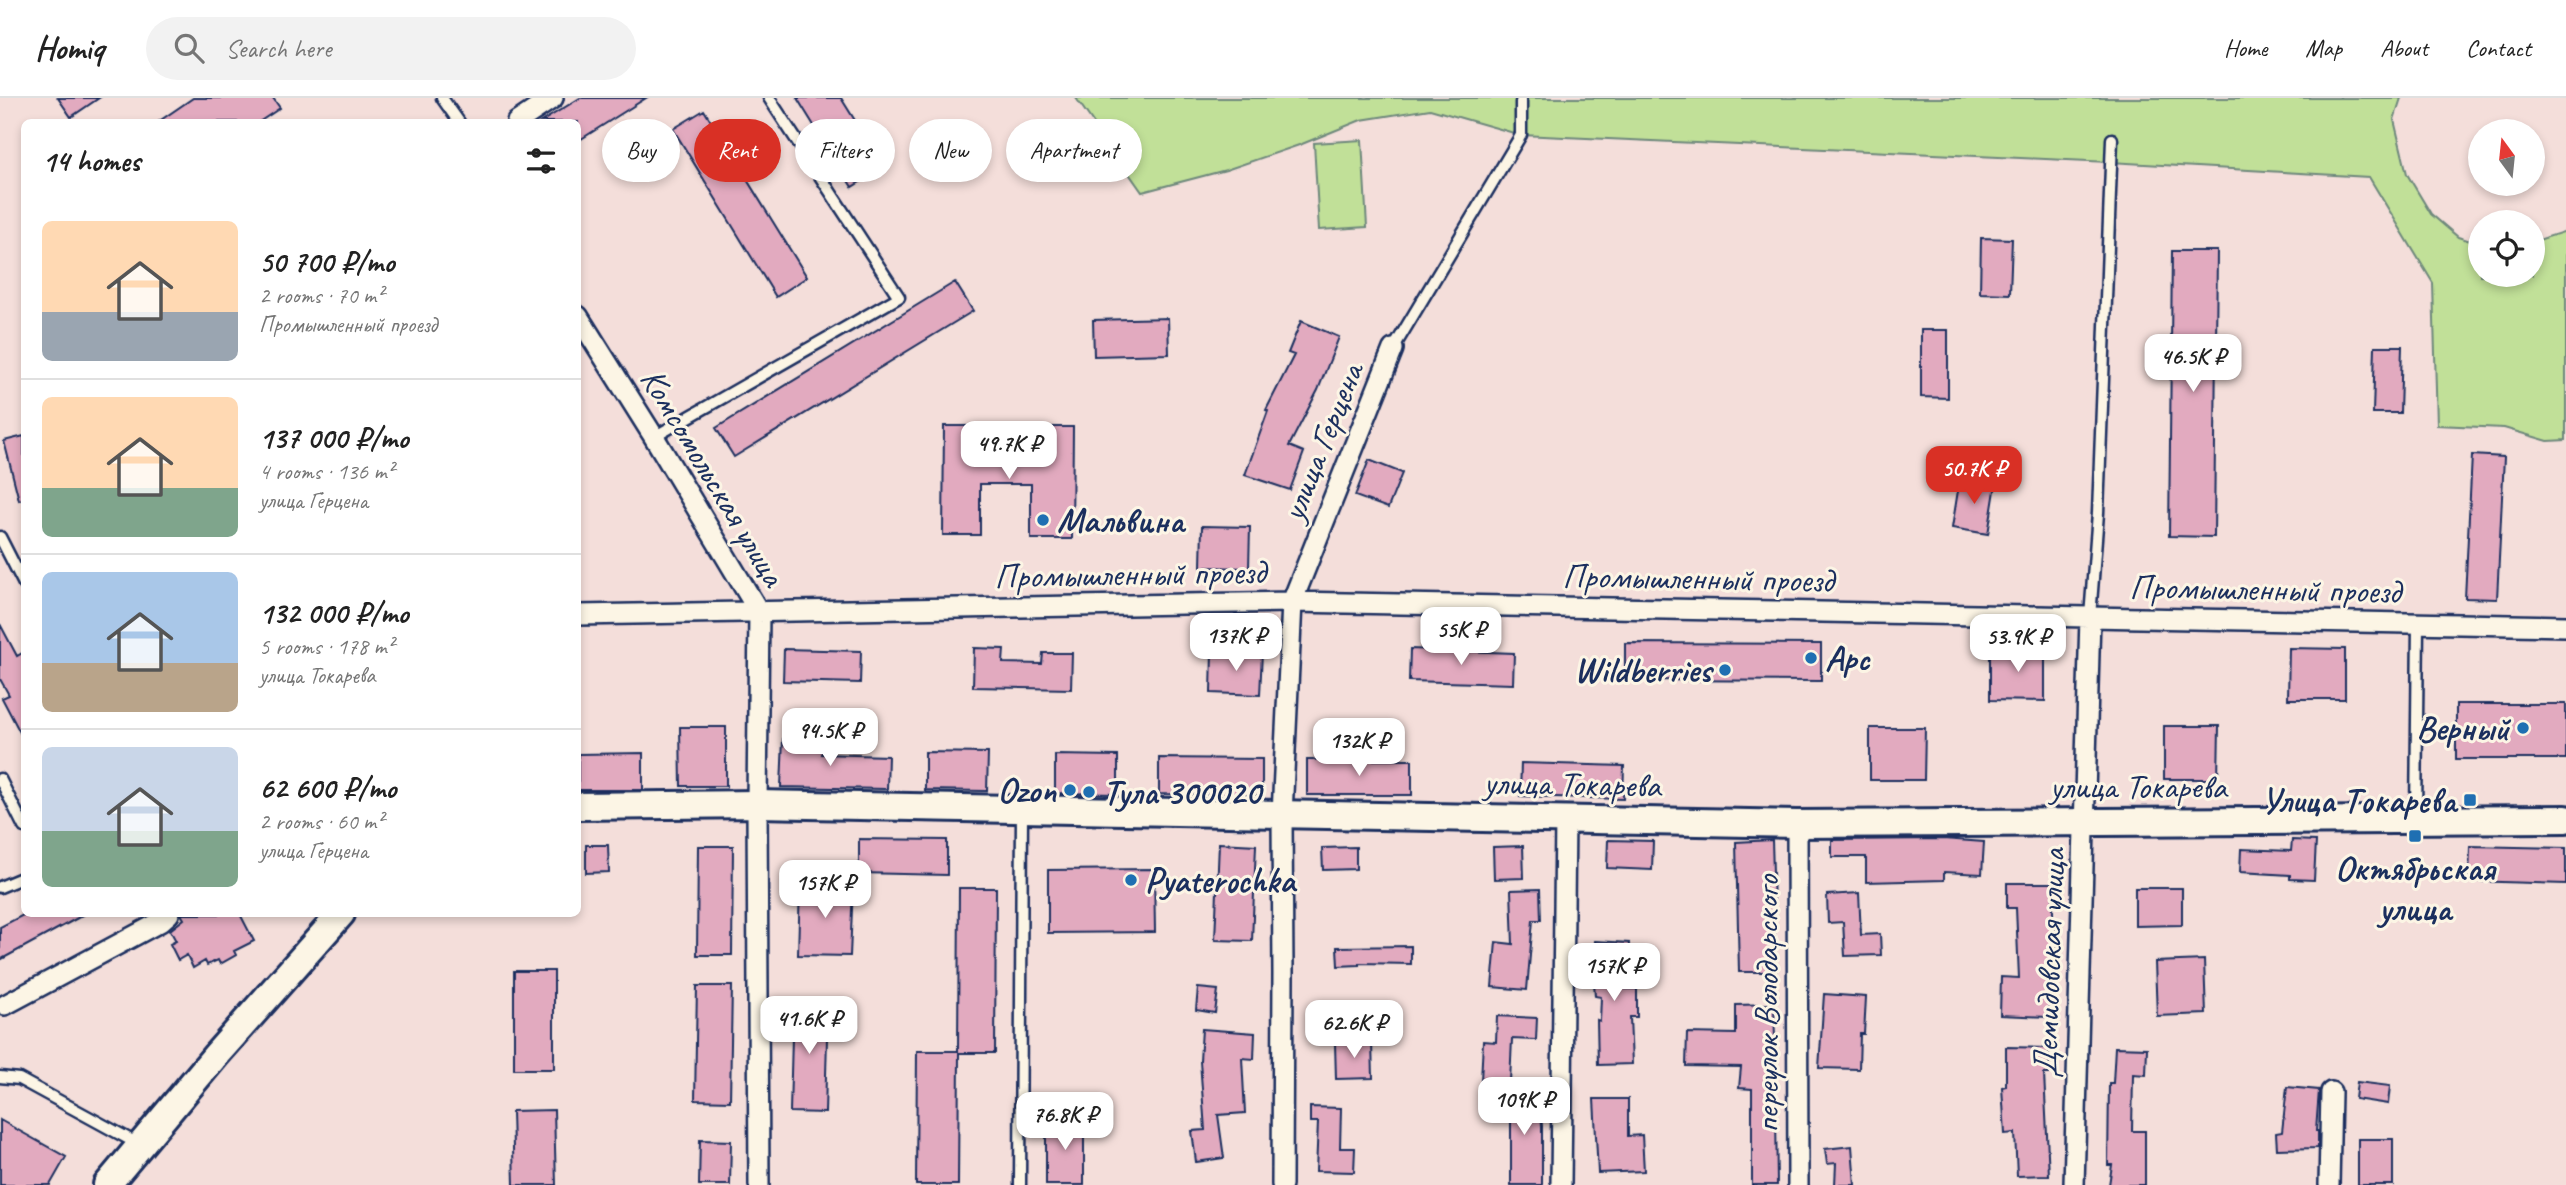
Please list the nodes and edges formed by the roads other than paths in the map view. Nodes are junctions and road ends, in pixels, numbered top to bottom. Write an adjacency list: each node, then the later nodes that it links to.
1 (442, 98): 5 (lane)
2 (552, 98): 6 (street)
3 (769, 98): 10 (lane)
4 (1521, 102): 9 (lane)
5 (457, 119)
6 (521, 119)
7 (2112, 139): 16 (lane)
8 (581, 321): 10 (street, Комсомольская улица)
9 (1392, 349): 13 (street, улица Герцена)
10 (654, 437): 14 (street, Комсомольская улица)
11 (0, 537): 12 (lane)
12 (21, 578)
13 (1292, 602): 14 (street, Промышленный проезд); 16 (street, Промышленный проезд); 23 (street, улица Герцена)
14 (759, 612): 15 (street, Промышленный проезд); 20 (street, Комсомольская улица)
15 (581, 615)
16 (2090, 617): 17 (street, Промышленный проезд); 28 (street, Демидовская улица)
17 (2418, 624): 18 (street, Промышленный проезд); 26 (lane)
18 (2566, 626)
19 (0, 779): 27 (lane)
20 (757, 804): 21 (street, улица Токарева); 22 (street, улица Токарева); 39 (street, Комсомольская улица)
21 (581, 806)
22 (1022, 810): 23 (street, улица Токарева); 40 (lane)
23 (1282, 816): 24 (street, улица Токарева); 41 (street, улица Герцена)
24 (1565, 818): 29 (street, улица Токарева); 42 (street)
25 (2566, 819): 26 (street, улица Токарева)
26 (2416, 820): 28 (street, улица Токарева)
27 (21, 821)
28 (2084, 821): 29 (street, улица Токарева); 44 (street, Демидовская улица)
29 (1797, 824): 43 (street, переулок Володарского)
30 (21, 878): 31 (lane)
31 (0, 887)
32 (166, 917): 34 (street)
33 (338, 917): 37 (street)
34 (5, 1005)
35 (0, 1077): 37 (lane)
36 (2330, 1092): 45 (street)
37 (139, 1146): 38 (street)
38 (107, 1185)
39 (759, 1185)
40 (1020, 1185)
41 (1282, 1185)
42 (1561, 1185)
43 (1798, 1185)
44 (2074, 1185)
45 (2329, 1185)

